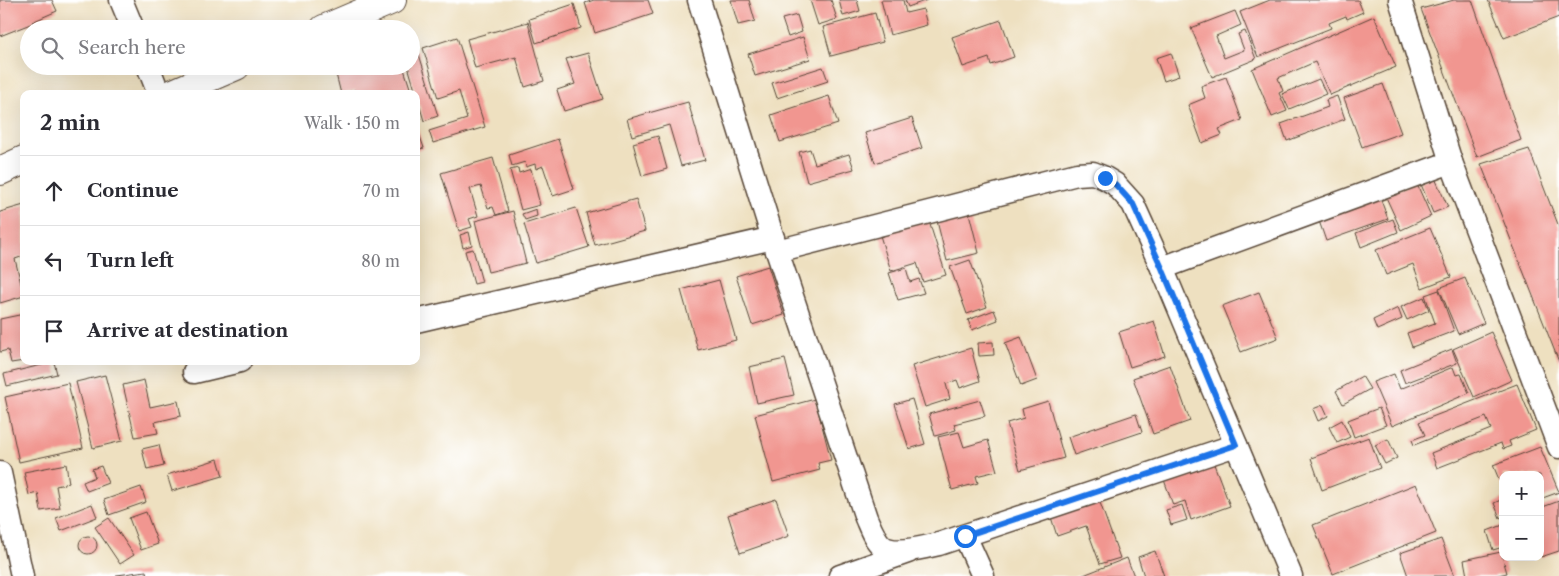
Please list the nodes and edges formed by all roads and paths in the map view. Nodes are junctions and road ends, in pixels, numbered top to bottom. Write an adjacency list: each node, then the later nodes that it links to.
1 (121, 0): 5 (street)
2 (392, 0): 6 (highway)
3 (699, 0): 14 (street)
4 (1400, 0): 12 (street)
5 (129, 20)
6 (345, 20)
7 (152, 75): 9 (street)
8 (215, 75): 10 (highway)
9 (157, 90)
10 (180, 90)
11 (20, 162): 13 (highway)
12 (1451, 162): 15 (street); 20 (street)
13 (0, 171)
14 (774, 245): 15 (street); 16 (street); 23 (street)
15 (1162, 268): 19 (street)
16 (420, 320)
17 (223, 365): 18 (street)
18 (194, 372)
19 (1236, 445): 22 (street); 27 (street)
20 (1559, 447)
21 (0, 473): 24 (street)
22 (965, 536): 23 (street); 26 (street)
23 (914, 550): 25 (street)
24 (22, 576)
25 (840, 576)
26 (983, 576)
27 (1291, 576)

